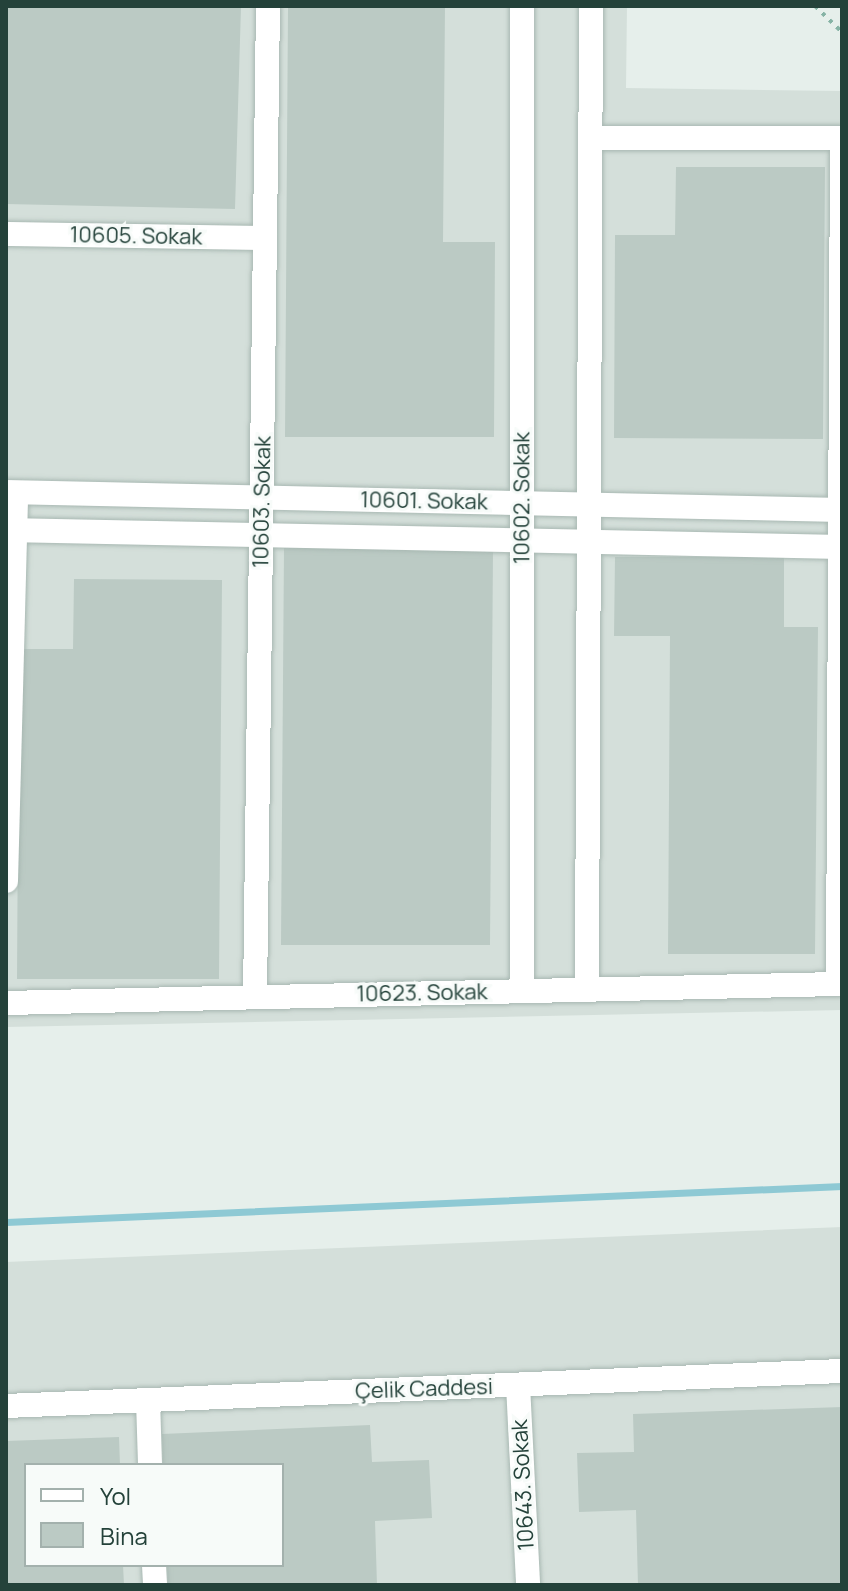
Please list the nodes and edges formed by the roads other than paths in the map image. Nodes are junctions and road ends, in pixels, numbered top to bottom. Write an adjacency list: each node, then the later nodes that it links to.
1 (268, 6): 7 (street, 10603. Sokak)
2 (522, 6): 10 (street, 10602. Sokak)
3 (591, 6): 4 (street)
4 (591, 138): 5 (street); 11 (street)
5 (842, 140): 12 (street)
6 (6, 234): 7 (street, 10605. Sokak)
7 (265, 238): 9 (street, 10603. Sokak)
8 (11, 492): 9 (street, 10601. Sokak); 13 (street)
9 (262, 498): 10 (street, 10601. Sokak); 14 (street, 10603. Sokak)
10 (522, 503): 11 (street, 10601. Sokak); 15 (street, 10602. Sokak)
11 (589, 505): 12 (street, 10601. Sokak); 16 (street)
12 (841, 510): 17 (street)
13 (10, 530): 14 (street, 10601. Sokak); 18 (street)
14 (261, 535): 15 (street, 10601. Sokak); 21 (street, 10603. Sokak)
15 (522, 540): 16 (street, 10601. Sokak); 20 (street, 10602. Sokak)
16 (589, 542): 17 (street, 10601. Sokak); 19 (street)
17 (841, 547): 19 (street, 10623. Sokak)
18 (6, 881)
19 (587, 989): 20 (street, 10623. Sokak)
20 (522, 991): 21 (street, 10623. Sokak)
21 (255, 997): 22 (street, 10623. Sokak)
22 (6, 1003)
23 (842, 1371): 24 (street, Çelik Caddesi)
24 (518, 1385): 25 (street, Çelik Caddesi); 28 (street, 10643. Sokak)
25 (148, 1400): 26 (street, Çelik Caddesi); 27 (street)
26 (6, 1406)
27 (150, 1463)
28 (528, 1585)

